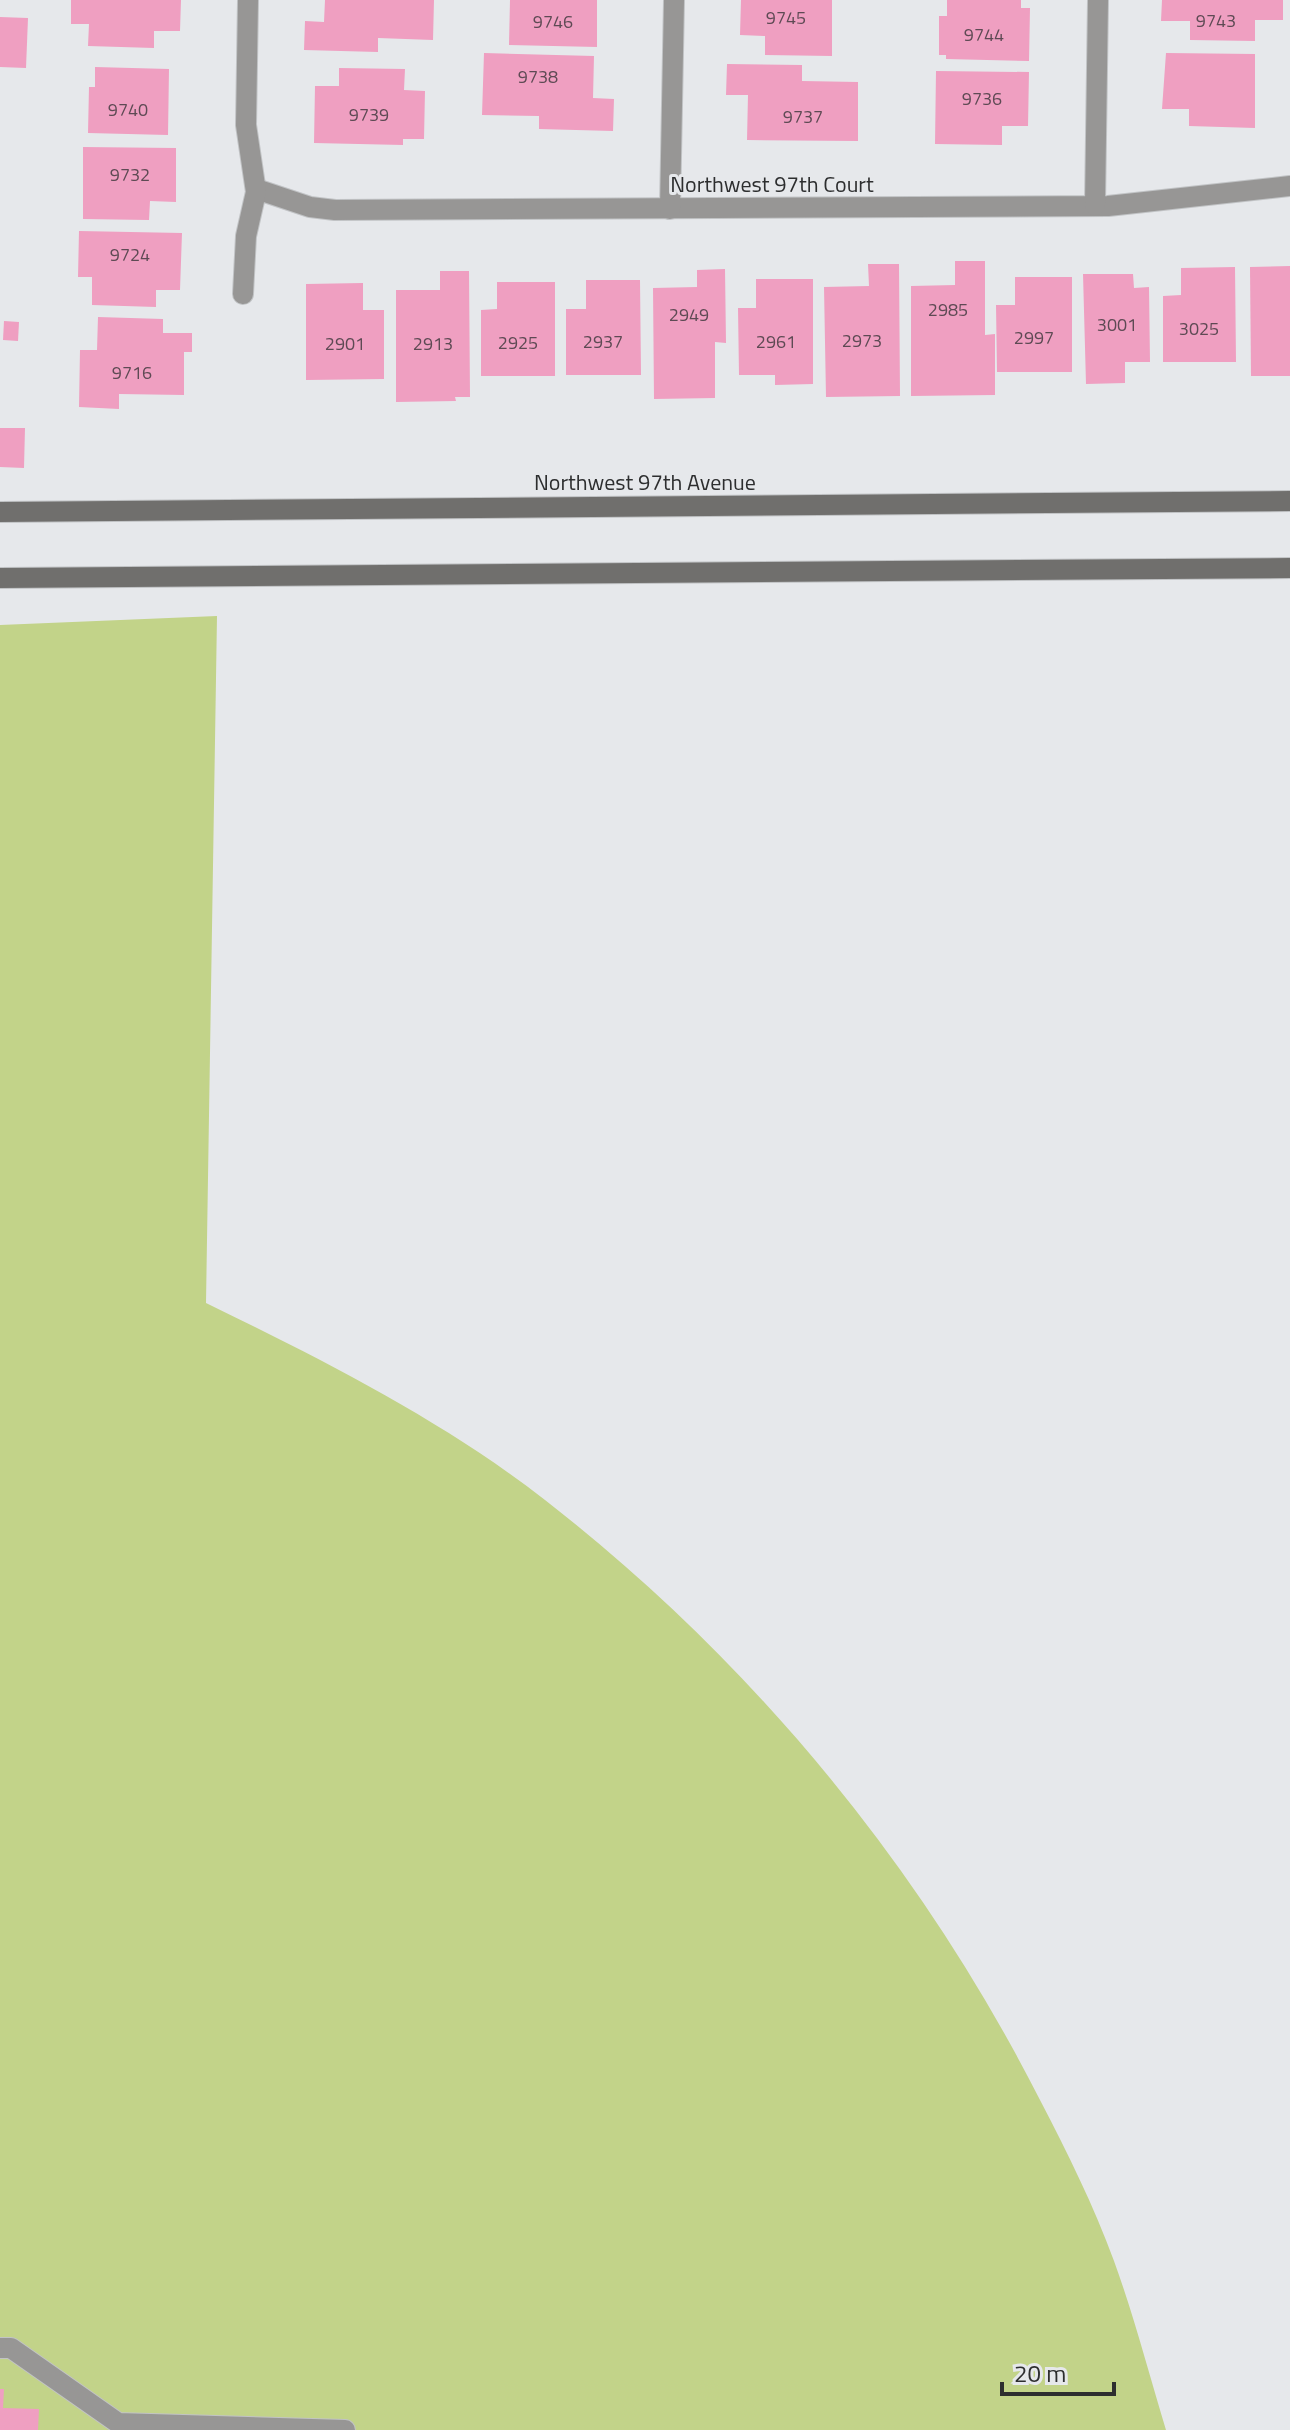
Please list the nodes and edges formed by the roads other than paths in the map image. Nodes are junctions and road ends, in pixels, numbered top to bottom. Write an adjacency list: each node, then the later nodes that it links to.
1 (248, 0): 5 (street)
2 (674, 0): 7 (street)
3 (1098, 0): 6 (street)
4 (1290, 186): 6 (street, Northwest 97th Court)
5 (256, 189): 7 (street, Northwest 97th Court); 8 (street)
6 (1095, 205): 7 (street, Northwest 97th Court)
7 (670, 209)
8 (243, 294)
9 (1290, 501): 10 (street, Northwest 97th Avenue)
10 (0, 512)
11 (1290, 568): 12 (street)
12 (0, 578)
13 (0, 2348): 14 (street)
14 (113, 2427): 15 (street)
15 (345, 2430)

